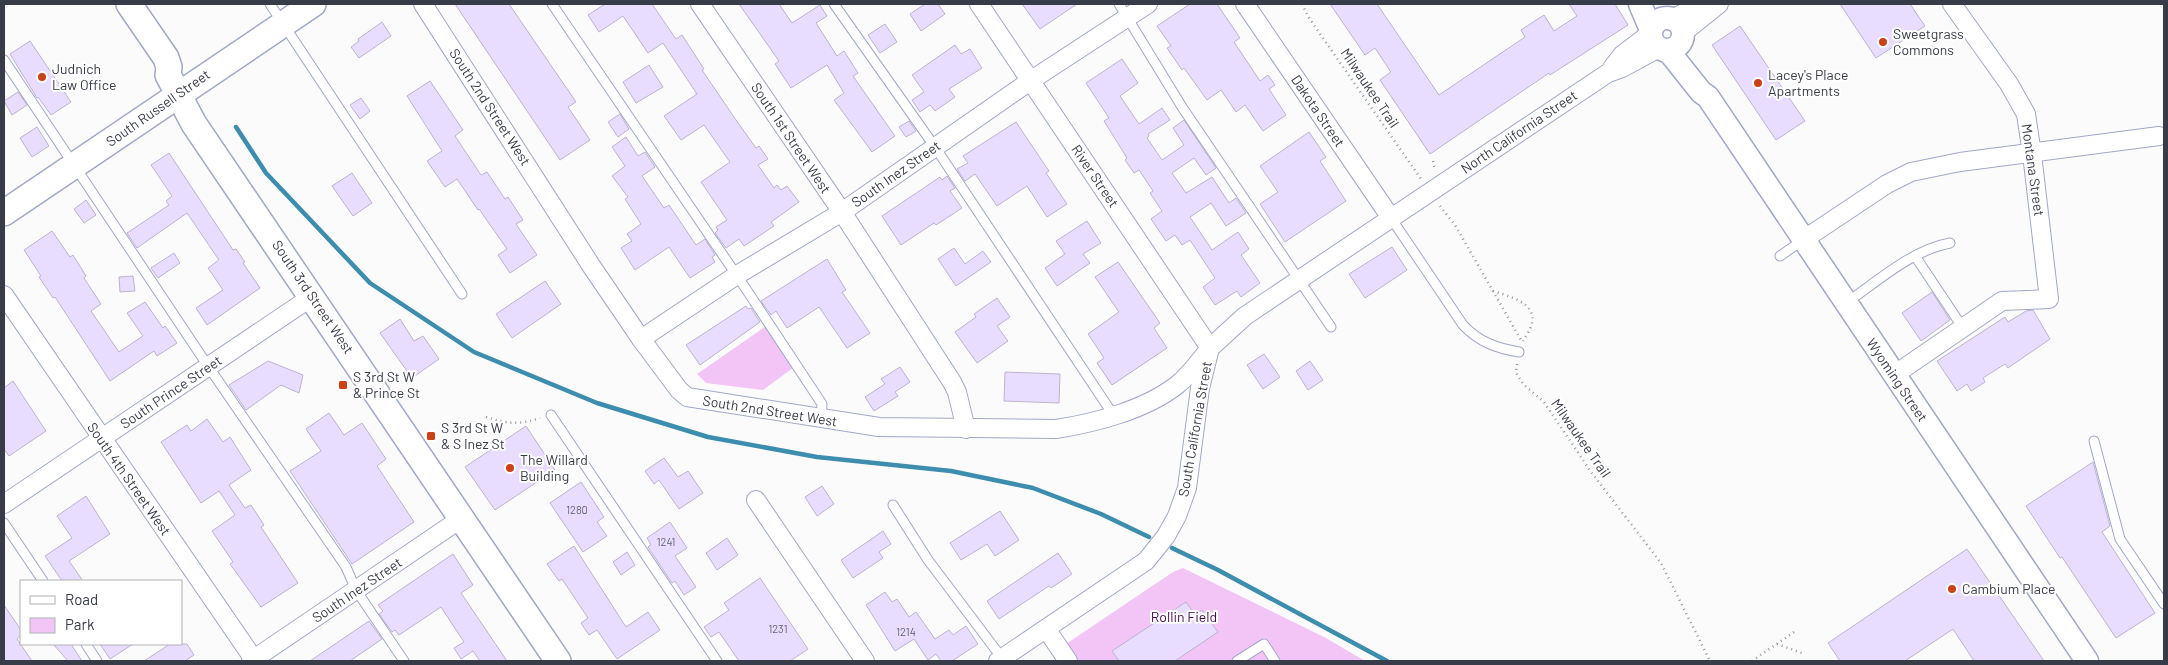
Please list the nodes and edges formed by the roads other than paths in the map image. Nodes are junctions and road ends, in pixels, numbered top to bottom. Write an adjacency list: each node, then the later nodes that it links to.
1 (111, 4): 20 (main road)
2 (129, 4): 20 (main road, South 3rd Street West)
3 (313, 4): 16 (main road, South Russell Street)
4 (424, 4): 41 (street, South 2nd Street West)
5 (552, 4): 33 (lane)
6 (700, 4): 26 (street, South 1st Street West)
7 (834, 4): 22 (lane)
8 (979, 4): 19 (street, River Street)
9 (1148, 4): 15 (street, South Inez Street)
10 (1245, 4): 28 (street, Dakota Street)
11 (1640, 4): 17 (street, Wyoming Street)
12 (1699, 4): 17 (street, North California Street)
13 (1719, 4): 17 (street, North California Street)
14 (1952, 4): 23 (street, Montana Street)
15 (1123, 11): 19 (street, South Inez Street); 34 (lane)
16 (277, 14): 20 (main road, South Russell Street); 35 (lane)
17 (1665, 30): 25 (street, North California Street); 29 (street, Wyoming Street)
18 (4, 60): 24 (lane)
19 (1030, 81): 22 (street, South Inez Street); 42 (street, River Street)
20 (173, 84): 24 (main road, South Russell Street); 37 (main road, South 3rd Street West)
21 (2159, 136): 23 (street)
22 (935, 147): 26 (street, South Inez Street); 47 (lane)
23 (2032, 154): 29 (street); 40 (street, Montana Street)
24 (74, 166): 27 (main road, South Russell Street); 44 (lane)
25 (1430, 192): 28 (street, South California Street)
26 (842, 212): 33 (street, South Inez Street); 49 (street, South 1st Street West)
27 (4, 213)
28 (1391, 218): 34 (street, South California Street); 43 (lane)
29 (1803, 240): 31 (lane); 38 (street, Wyoming Street)
30 (1950, 242): 32 (lane)
31 (1780, 256)
32 (1915, 256): 38 (lane); 40 (lane)
33 (737, 275): 41 (street, South Inez Street); 48 (lane)
34 (1299, 279): 39 (lane); 42 (street, South California Street)
35 (462, 294)
36 (4, 295): 50 (street, South 4th Street West)
37 (313, 296): 44 (street, South Prince Street); 55 (main road, South 3rd Street West)
38 (1846, 303): 45 (street, Wyoming Street)
39 (1332, 327)
40 (1963, 328): 45 (street)
41 (641, 339): 48 (street, South 2nd Street West)
42 (1210, 348): 47 (street, South 2nd Street West); 60 (street, South California Street)
43 (1519, 352)
44 (208, 366): 50 (street, South Prince Street); 58 (lane)
45 (1894, 375): 72 (street, Wyoming Street)
46 (551, 415): 67 (lane)
47 (1114, 416): 49 (street, South 2nd Street West)
48 (821, 419): 49 (street, South 2nd Street West)
49 (966, 429)
50 (101, 439): 53 (street, South Prince Street); 64 (street, South 4th Street West)
51 (2094, 441): 59 (lane)
52 (756, 500): 68 (street)
53 (4, 504)
54 (893, 505): 62 (lane)
55 (462, 518): 58 (street, South Inez Street); 66 (main road, South 3rd Street West)
56 (4, 522): 57 (lane)
57 (42, 580)
58 (356, 590): 64 (street, South Inez Street); 65 (lane)
59 (2164, 604)
60 (1047, 630): 62 (street, South California Street); 69 (street)
61 (87, 645): 63 (lane)
62 (1000, 660)
63 (97, 661)
64 (253, 661)
65 (404, 661)
66 (558, 661)
67 (717, 661)
68 (865, 661)
69 (1068, 661)
70 (1237, 661): 71 (lane)
71 (1275, 661)
72 (2087, 661)

